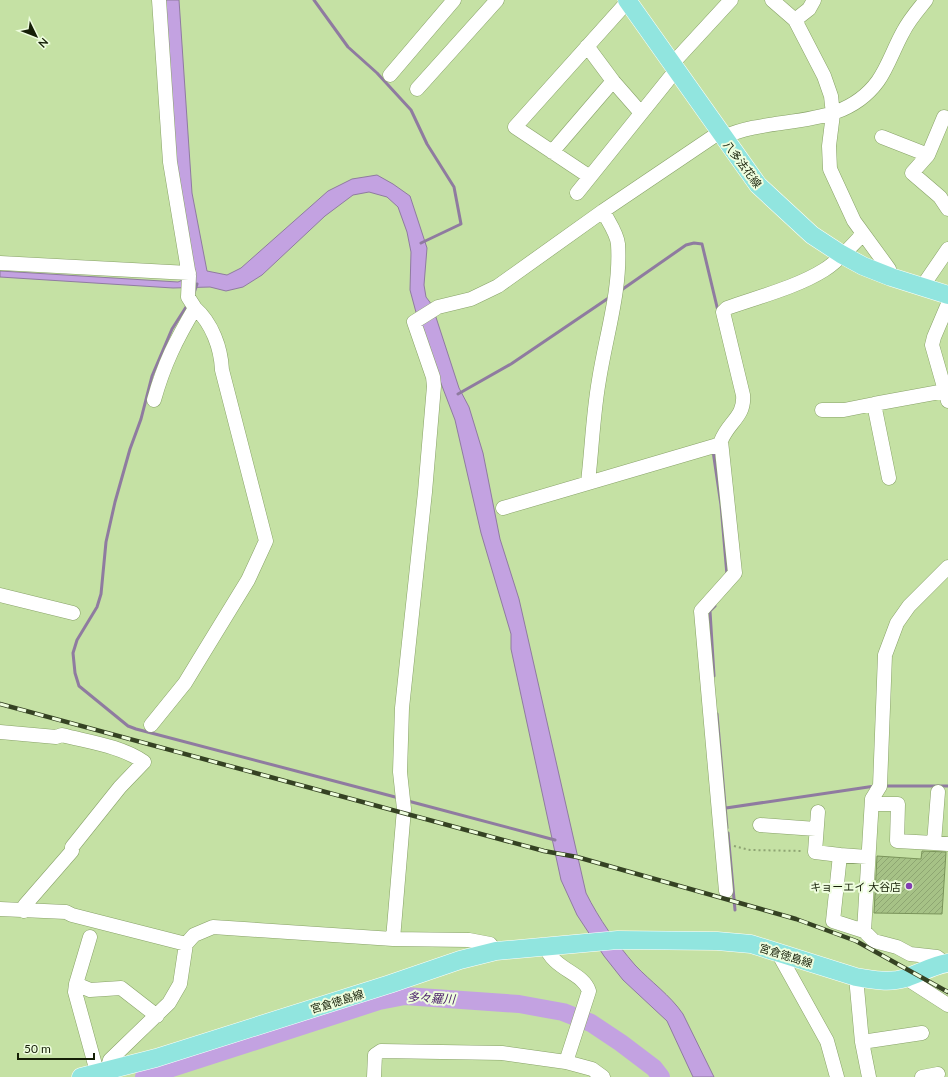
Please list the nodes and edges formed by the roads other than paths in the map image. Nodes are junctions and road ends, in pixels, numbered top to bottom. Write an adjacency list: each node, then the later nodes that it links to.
1 (159, 0): 32 (street)
2 (454, 0): 12 (street)
3 (497, 0): 14 (street)
4 (628, 0): 10 (street); 11 (main road, 八多法花線)
5 (731, 0): 11 (street)
6 (772, 0): 9 (street)
7 (814, 0): 9 (street)
8 (926, 0): 16 (street)
9 (795, 20): 16 (street)
10 (587, 46): 13 (street); 20 (street)
11 (674, 67): 15 (street); 18 (main road, 八多法花線)
12 (390, 75)
13 (613, 81): 15 (street); 20 (street)
14 (417, 89)
15 (641, 113): 22 (street)
16 (833, 114): 18 (street); 26 (street)
17 (944, 117): 21 (street)
18 (722, 135): 25 (street); 28 (main road, 八多法花線)
19 (882, 137): 21 (street)
20 (552, 152): 22 (street)
21 (928, 155): 24 (street)
22 (590, 177): 23 (street)
23 (576, 193)
24 (948, 208)
25 (603, 211): 41 (street); 62 (street)
26 (863, 234): 28 (street); 30 (street)
27 (948, 249): 31 (street)
28 (842, 254): 30 (main road, 八多法花線); 39 (street)
29 (0, 263): 32 (street)
30 (890, 277): 31 (main road, 八多法花線)
31 (922, 287): 33 (main road, 八多法花線)
32 (190, 291): 36 (street); 46 (street)
33 (948, 295)
34 (948, 304): 35 (street)
35 (947, 396): 37 (street)
36 (154, 400)
37 (874, 404): 38 (street); 40 (street)
38 (822, 410)
39 (717, 445): 41 (street); 57 (street)
40 (889, 478)
41 (588, 482): 42 (street)
42 (503, 508)
43 (948, 567): 49 (street)
44 (0, 594): 45 (street)
45 (73, 613)
46 (151, 725)
47 (0, 732): 59 (street)
48 (938, 792): 50 (street)
49 (872, 804): 54 (street); 56 (street)
50 (943, 807): 54 (street)
51 (818, 812): 53 (street)
52 (760, 825): 53 (street)
53 (816, 829): 55 (street)
54 (941, 844)
55 (840, 855): 56 (street); 60 (street)
56 (867, 857): 60 (street)
57 (726, 891)
58 (0, 909): 59 (street)
59 (24, 911): 63 (street)
60 (864, 931): 67 (street)
61 (90, 936): 70 (street)
62 (393, 939): 63 (street); 65 (street)
63 (186, 944): 72 (street)
64 (545, 945): 65 (main road, 宮倉徳島線); 66 (main road, 宮倉徳島線); 75 (street)
65 (496, 950): 76 (main road, 宮倉徳島線)
66 (776, 951): 68 (main road, 宮倉徳島線); 81 (street)
67 (947, 963): 69 (main road, 宮倉徳島線)
68 (856, 977): 69 (main road, 宮倉徳島線); 74 (street)
69 (906, 978): 71 (street)
70 (76, 984): 72 (street); 77 (street)
71 (948, 1005)
72 (157, 1016): 77 (street)
73 (922, 1033): 74 (street)
74 (862, 1042): 82 (street)
75 (566, 1062): 79 (street); 80 (street)
76 (129, 1071): 77 (main road, 宮倉徳島線)
77 (95, 1073)
78 (938, 1074): 83 (street)
79 (374, 1077)
80 (603, 1077)
81 (837, 1077)
82 (869, 1077)
83 (922, 1077)

